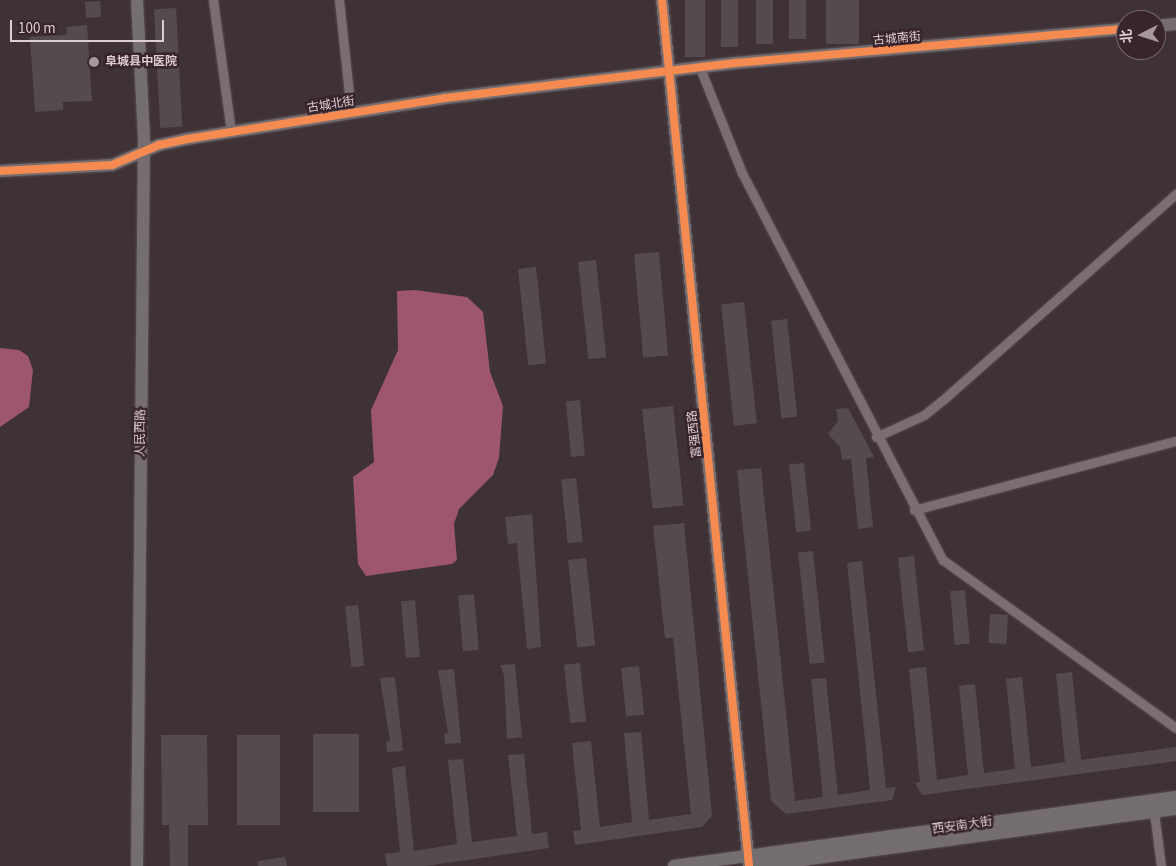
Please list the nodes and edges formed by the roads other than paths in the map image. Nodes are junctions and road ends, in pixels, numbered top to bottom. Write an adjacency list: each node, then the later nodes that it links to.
1 (137, 0): 10 (street, 人民西路)
2 (212, 0): 9 (street)
3 (339, 0): 8 (street)
4 (662, 0): 7 (street, 富强西路)
5 (1116, 29): 6 (street, 古城南街)
6 (700, 68): 7 (street, 古城南街); 13 (street)
7 (670, 72): 8 (street, 古城北街); 20 (street, 富强西路)
8 (351, 113): 9 (street, 古城北街)
9 (231, 132): 10 (street, 古城北街)
10 (144, 152): 11 (street, 古城北街); 21 (street, 人民西路)
11 (0, 171)
12 (1176, 194): 13 (street)
13 (876, 437): 15 (street)
14 (1176, 441): 15 (street)
15 (914, 510): 16 (street)
16 (1176, 728)
17 (1176, 797): 20 (street, 西安南大街)
18 (1176, 809): 19 (street, 西安南大街)
19 (1154, 812): 23 (street, 西安南大街); 24 (street)
20 (748, 861): 22 (street, 西安南大街)
21 (137, 866)
22 (674, 866)
23 (758, 866)
24 (1161, 866)

